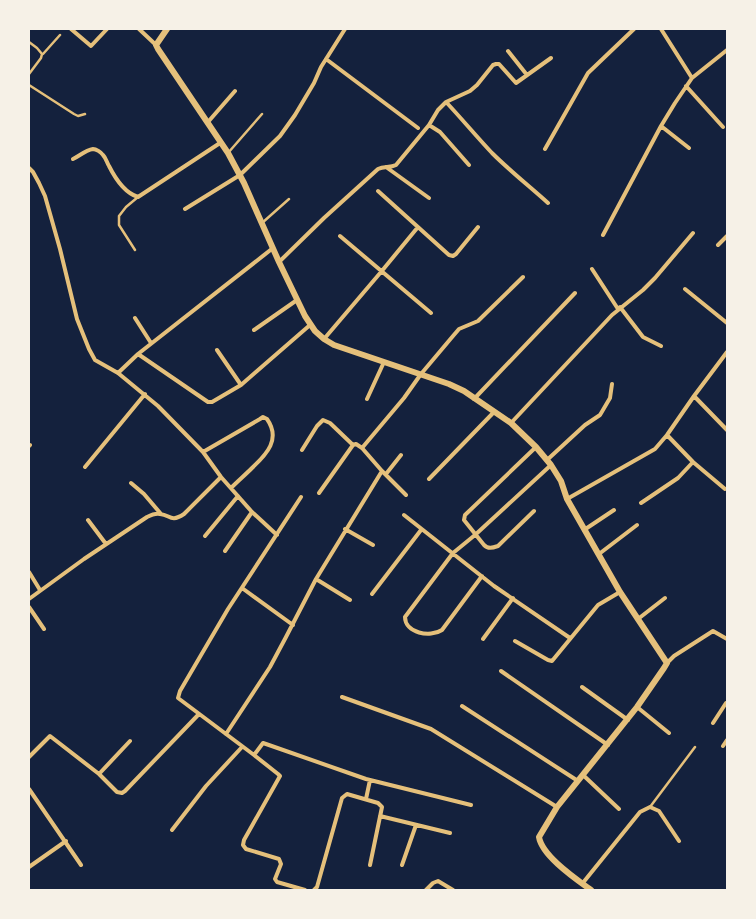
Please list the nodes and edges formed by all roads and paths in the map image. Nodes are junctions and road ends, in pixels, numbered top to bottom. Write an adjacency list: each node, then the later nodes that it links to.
1 (71, 29): 2 (street)
2 (107, 29)
3 (139, 29): 10 (street)
4 (167, 29): 10 (street)
5 (345, 29): 15 (street)
6 (634, 29): 32 (street)
7 (661, 29): 18 (street)
8 (60, 35): 13 (lane)
9 (29, 42): 13 (lane)
10 (156, 45): 25 (street)
11 (727, 50): 18 (street)
12 (508, 51): 17 (street)
13 (42, 54): 16 (lane)
14 (551, 58): 17 (street)
15 (326, 59): 29 (street); 38 (street)
16 (29, 74)
17 (527, 75): 22 (street)
18 (692, 78): 20 (street)
19 (29, 85): 23 (lane)
20 (686, 86): 27 (street); 28 (street)
21 (235, 91): 25 (street)
22 (446, 102): 26 (street); 43 (street)
23 (85, 114)
24 (262, 114): 33 (lane)
25 (208, 122): 30 (street)
26 (429, 125): 35 (street); 36 (street)
27 (661, 126): 31 (street); 49 (street)
28 (723, 127)
29 (418, 128)
30 (220, 142): 33 (street); 40 (street)
31 (689, 148)
32 (545, 149)
33 (228, 153): 38 (street)
34 (73, 159): 40 (street)
35 (469, 165)
36 (386, 167): 41 (street); 55 (street)
37 (29, 168): 75 (street)
38 (240, 175): 44 (street); 45 (street)
39 (378, 191): 47 (street)
40 (138, 197): 54 (lane)
41 (429, 198)
42 (289, 199): 45 (lane)
43 (548, 203)
44 (185, 209)
45 (262, 223): 53 (street)
46 (478, 226): 47 (street)
47 (418, 227): 57 (street)
48 (693, 233): 62 (street)
49 (603, 235)
50 (340, 236): 57 (street)
51 (727, 236): 52 (street)
52 (718, 245)
53 (273, 248): 55 (street); 69 (street)
54 (135, 250)
55 (279, 262): 61 (street)
56 (592, 269): 62 (street)
57 (382, 272): 63 (street); 68 (street)
58 (523, 277): 76 (street)
59 (685, 289): 65 (street)
60 (575, 293): 82 (street)
61 (297, 300): 66 (street); 67 (street)
62 (619, 308): 70 (street); 84 (street)
63 (431, 313)
64 (135, 318): 69 (street)
65 (727, 323)
66 (310, 325): 68 (street); 78 (street)
67 (254, 330)
68 (324, 339): 74 (street)
69 (151, 343): 73 (street)
70 (661, 346)
71 (217, 350): 78 (street)
72 (727, 352): 80 (street)
73 (138, 354): 75 (street); 78 (street)
74 (384, 362): 76 (street); 81 (street)
75 (118, 373): 79 (street)
76 (421, 374): 82 (street); 89 (street)
77 (612, 384): 93 (street)
78 (241, 385)
79 (145, 394): 91 (street); 95 (street)
80 (694, 396): 85 (street); 86 (street)
81 (368, 399)
82 (474, 399): 83 (street)
83 (494, 412): 84 (street); 99 (street)
84 (511, 423): 88 (street)
85 (727, 430)
86 (667, 435): 94 (street); 107 (street)
87 (353, 445): 89 (street); 90 (street); 103 (street)
88 (536, 447): 93 (street); 120 (street)
89 (362, 448): 96 (street)
90 (302, 450)
91 (203, 452): 98 (street); 101 (street)
92 (401, 455): 97 (street)
93 (549, 462): 107 (street); 120 (street)
94 (693, 462): 102 (street); 108 (street)
95 (84, 468)
96 (382, 471): 97 (street); 116 (street)
97 (386, 474): 104 (street)
98 (221, 477): 101 (street); 112 (street)
99 (429, 479)
100 (131, 483): 112 (street)
101 (231, 488): 105 (street)
102 (724, 489)
103 (318, 493)
104 (406, 495)
105 (238, 496): 110 (street); 121 (street)
106 (301, 497): 119 (street)
107 (568, 499): 118 (street)
108 (641, 503)
109 (614, 510): 118 (street)
110 (252, 512): 119 (street); 124 (street)
111 (534, 512): 120 (street)
112 (162, 514): 122 (street)
113 (404, 515): 117 (street)
114 (88, 520): 122 (street)
115 (637, 525): 126 (street)
116 (345, 529): 123 (street); 129 (street)
117 (421, 530): 125 (street); 133 (street)
118 (584, 530): 126 (street)
119 (277, 534): 130 (street)
120 (475, 535): 125 (street)
121 (205, 536)
122 (106, 544): 131 (street)
123 (373, 545)
124 (225, 551)
125 (453, 553): 128 (street); 128 (street)
126 (599, 554): 132 (street)
127 (29, 572): 131 (street)
128 (482, 576): 134 (street)
129 (316, 579): 137 (street); 140 (street)
130 (242, 588): 140 (street); 153 (street)
131 (40, 590): 136 (street)
132 (620, 592): 139 (street); 142 (street)
133 (372, 594)
134 (513, 598): 142 (street); 144 (street)
135 (665, 598): 139 (street)
136 (29, 599)
137 (350, 600)
138 (29, 607): 141 (street)
139 (638, 619): 146 (street)
140 (293, 625): 157 (street)
141 (44, 629)
142 (570, 638): 145 (street)
143 (727, 639): 146 (street)
144 (483, 640)
145 (515, 641)
146 (667, 663): 152 (street)
147 (500, 671): 161 (street)
148 (582, 687): 154 (street)
149 (342, 697): 174 (street)
150 (727, 702): 155 (street)
151 (462, 706): 169 (street)
152 (638, 707): 154 (street); 156 (street)
153 (199, 714): 157 (street); 166 (street)
154 (628, 720): 161 (street)
155 (713, 723)
156 (669, 733)
157 (226, 734): 160 (street)
158 (727, 740): 162 (street)
159 (130, 741): 166 (street)
160 (242, 746): 164 (street); 178 (street)
161 (608, 746): 167 (street)
162 (723, 746)
163 (695, 747): 173 (lane)
164 (254, 755): 168 (street); 187 (street)
165 (29, 757): 166 (street)
166 (99, 774)
167 (583, 775): 169 (street); 175 (street)
168 (370, 780): 171 (street); 172 (street)
169 (578, 781): 174 (street)
170 (29, 789): 181 (street)
171 (366, 799): 176 (street); 188 (street)
172 (471, 805)
173 (650, 807): 180 (street); 186 (street)
174 (557, 808): 186 (street)
175 (619, 809)
176 (380, 816): 177 (street); 183 (street)
177 (416, 825): 179 (street); 184 (street)
178 (172, 830)
179 (450, 833)
180 (679, 841)
181 (66, 842): 182 (street); 185 (street)
182 (81, 865)
183 (370, 865)
184 (402, 865)
185 (29, 867)
186 (582, 884): 191 (street)
187 (305, 890)
188 (314, 890)
189 (426, 890): 190 (street)
190 (453, 890)
191 (591, 890)

